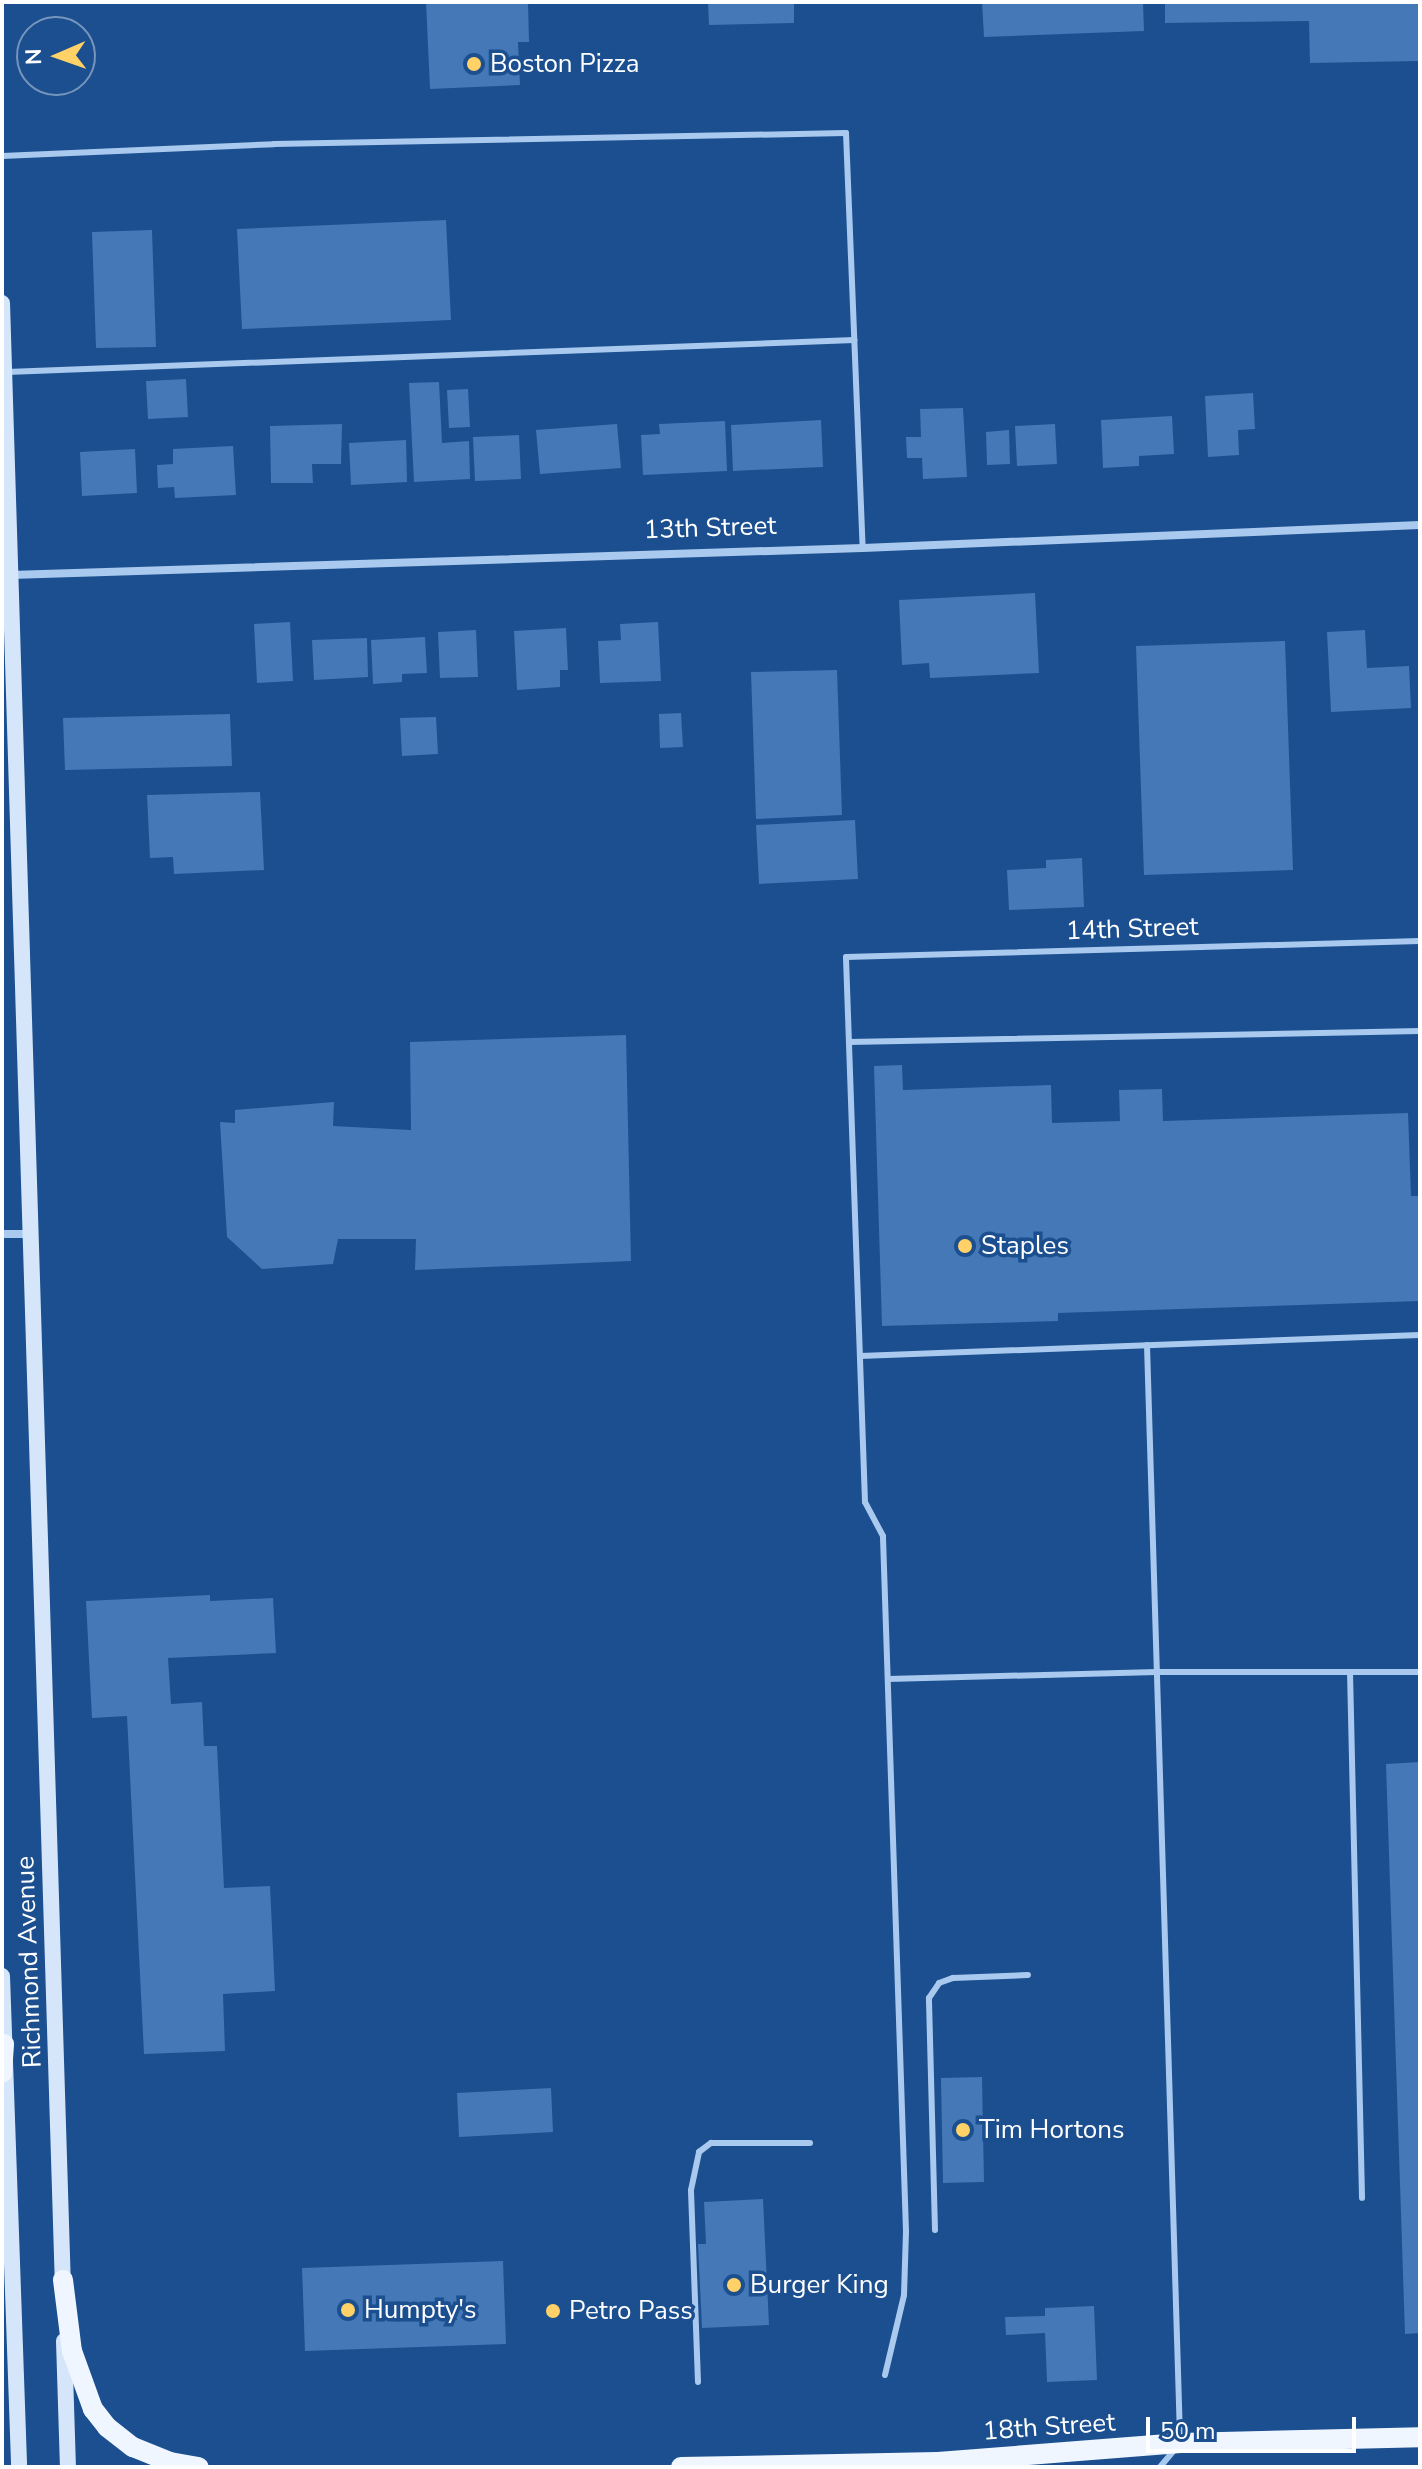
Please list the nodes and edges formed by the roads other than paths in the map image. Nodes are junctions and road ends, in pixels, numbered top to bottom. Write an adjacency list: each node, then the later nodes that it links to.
1 (2, 156): 3 (lane)
2 (2, 303): 4 (main road, Richmond Avenue)
3 (854, 340): 4 (lane); 6 (lane)
4 (4, 372): 7 (main road, Richmond Avenue)
5 (1420, 525): 6 (street, 13th Street)
6 (863, 548): 7 (street, 13th Street)
7 (6, 576): 12 (main road, Richmond Avenue)
8 (1420, 941): 10 (lane, 14th Street)
9 (1420, 1031): 10 (lane)
10 (849, 1042): 15 (lane)
11 (2, 1234): 12 (street)
12 (32, 1234): 27 (main road, Richmond Avenue)
13 (1420, 1335): 14 (lane)
14 (1147, 1345): 15 (lane); 16 (lane)
15 (860, 1356): 19 (lane)
16 (1157, 1672): 17 (lane); 19 (lane); 31 (lane)
17 (1350, 1672): 18 (lane); 25 (lane)
18 (1420, 1672)
19 (888, 1679): 28 (lane)
20 (1028, 1975): 26 (lane)
21 (2, 1976): 22 (main road, Richmond Avenue)
22 (4, 2044): 23 (main road); 32 (main road, Richmond Avenue)
23 (2, 2073)
24 (810, 2143): 29 (lane)
25 (1362, 2198)
26 (935, 2230)
27 (63, 2280): 33 (main road, Richmond Avenue); 34 (main road)
28 (885, 2375)
29 (698, 2382)
30 (1420, 2437): 31 (main road, 18th Street)
31 (1180, 2443): 35 (main road, 18th Street); 36 (lane)
32 (19, 2467)
33 (68, 2467)
34 (199, 2467)
35 (681, 2467)
36 (1160, 2467)

